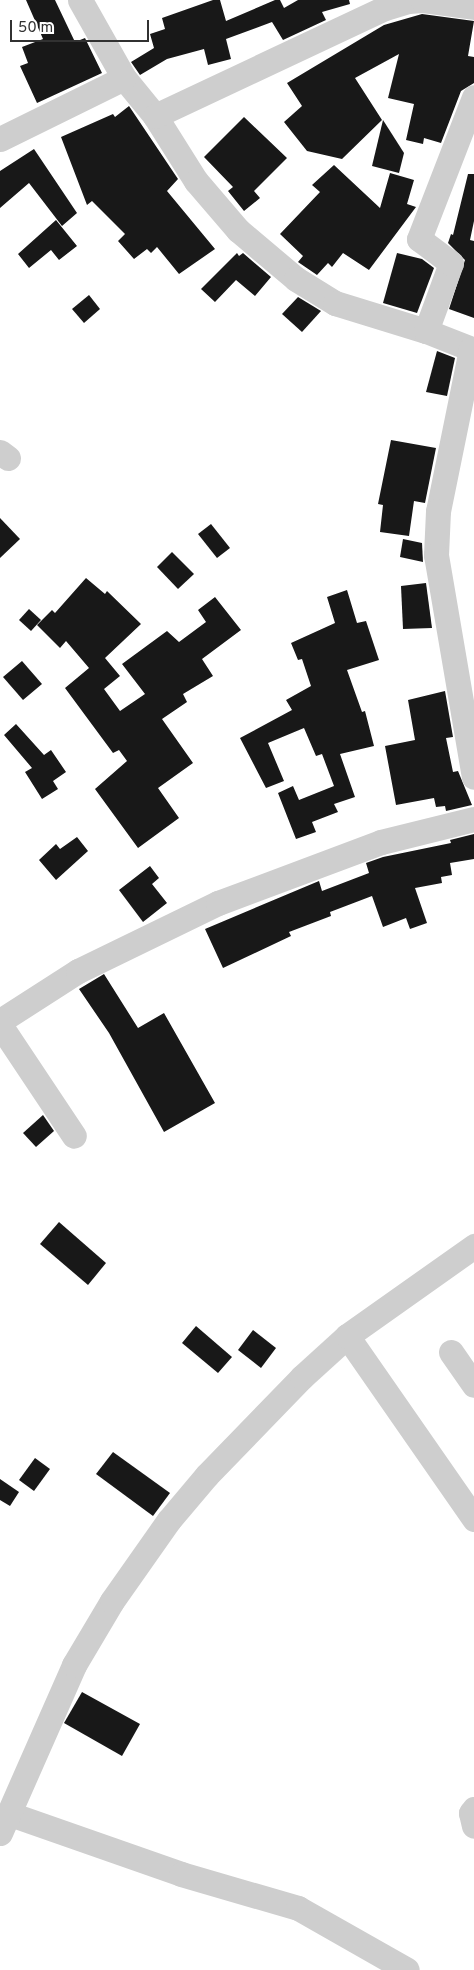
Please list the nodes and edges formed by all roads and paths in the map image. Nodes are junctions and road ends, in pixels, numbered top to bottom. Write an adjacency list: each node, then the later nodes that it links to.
1 (80, 0): 3 (street)
2 (474, 8): 5 (street)
3 (124, 78): 5 (street); 6 (street)
4 (474, 97): 7 (street)
5 (155, 116): 7 (street)
6 (0, 139)
7 (426, 331): 8 (street)
8 (472, 350): 9 (street)
9 (474, 777)
10 (474, 820): 11 (street)
11 (0, 1021)
12 (0, 1025): 13 (street)
13 (74, 1136)
14 (474, 1246): 15 (street)
15 (347, 1336): 18 (street); 20 (street)
16 (451, 1352): 17 (street)
17 (474, 1385)
18 (474, 1519)
19 (474, 1809): 21 (street)
20 (5, 1824): 22 (street)
21 (474, 1826)
22 (407, 1970)

